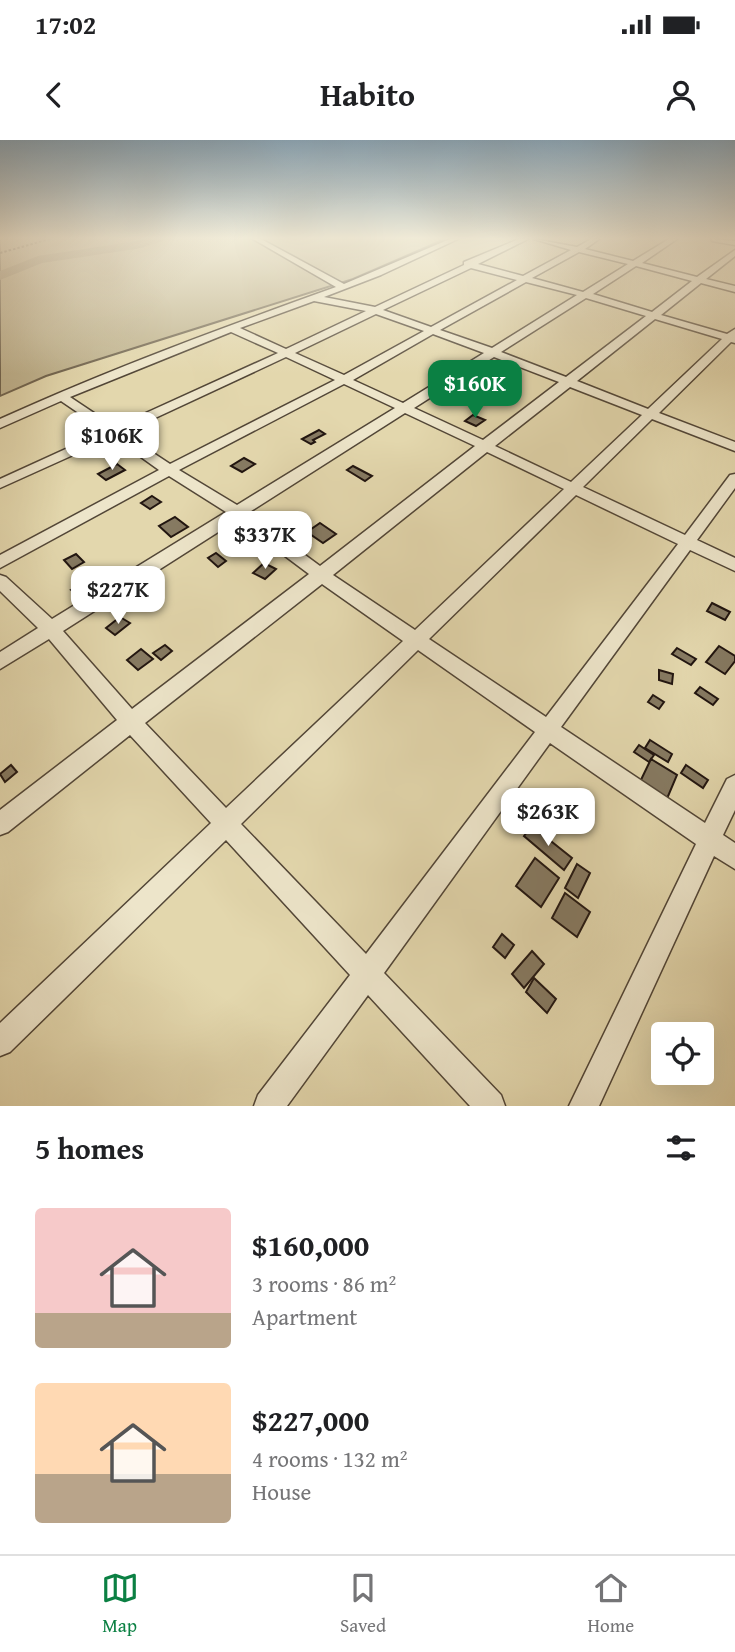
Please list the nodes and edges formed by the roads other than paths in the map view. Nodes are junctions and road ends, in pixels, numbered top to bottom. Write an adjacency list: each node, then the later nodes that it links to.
1 (337, 284): 9 (street)
2 (348, 284): 9 (street)
3 (426, 284): 13 (street)
4 (514, 284): 16 (street)
5 (543, 284): 11 (street)
6 (603, 284): 11 (street)
7 (695, 284): 14 (street)
8 (716, 284): 10 (street)
9 (341, 287): 12 (street)
10 (735, 289)
11 (586, 295): 14 (street); 18 (street)
12 (309, 298): 13 (street); 15 (street)
13 (374, 310): 16 (street); 19 (street)
14 (655, 316): 17 (street); 21 (street)
15 (229, 327): 19 (street); 22 (street)
16 (431, 332): 18 (street); 20 (street)
17 (733, 337): 24 (street)
18 (492, 352): 21 (street); 23 (street)
19 (287, 353): 20 (street); 26 (street)
20 (342, 381): 23 (street); 29 (street)
21 (569, 383): 24 (street); 27 (street)
22 (60, 395): 25 (street); 26 (street)
23 (405, 407): 27 (street); 33 (street)
24 (650, 415): 28 (street); 32 (street)
25 (0, 424)
26 (112, 431): 29 (street); 31 (street)
27 (486, 447): 32 (street); 37 (street)
28 (735, 447)
29 (169, 470): 33 (street); 35 (street)
30 (735, 478): 34 (street)
31 (0, 484)
32 (573, 489): 34 (street); 40 (street)
33 (237, 512): 37 (street); 39 (street)
34 (687, 542): 36 (street); 43 (street)
35 (0, 562)
36 (735, 565)
37 (321, 575): 40 (street); 42 (street)
38 (0, 581): 39 (street)
39 (51, 629): 41 (street); 42 (street)
40 (416, 640): 43 (street); 46 (street)
41 (0, 661)
42 (131, 722): 45 (street); 46 (street)
43 (548, 731): 47 (street); 49 (street)
44 (735, 786): 47 (street)
45 (0, 824)
46 (226, 824): 49 (street); 50 (street)
47 (711, 841): 48 (street); 53 (street)
48 (735, 857)
49 (367, 975): 51 (street); 52 (street)
50 (0, 1042)
51 (269, 1106)
52 (490, 1106)
53 (584, 1106)

